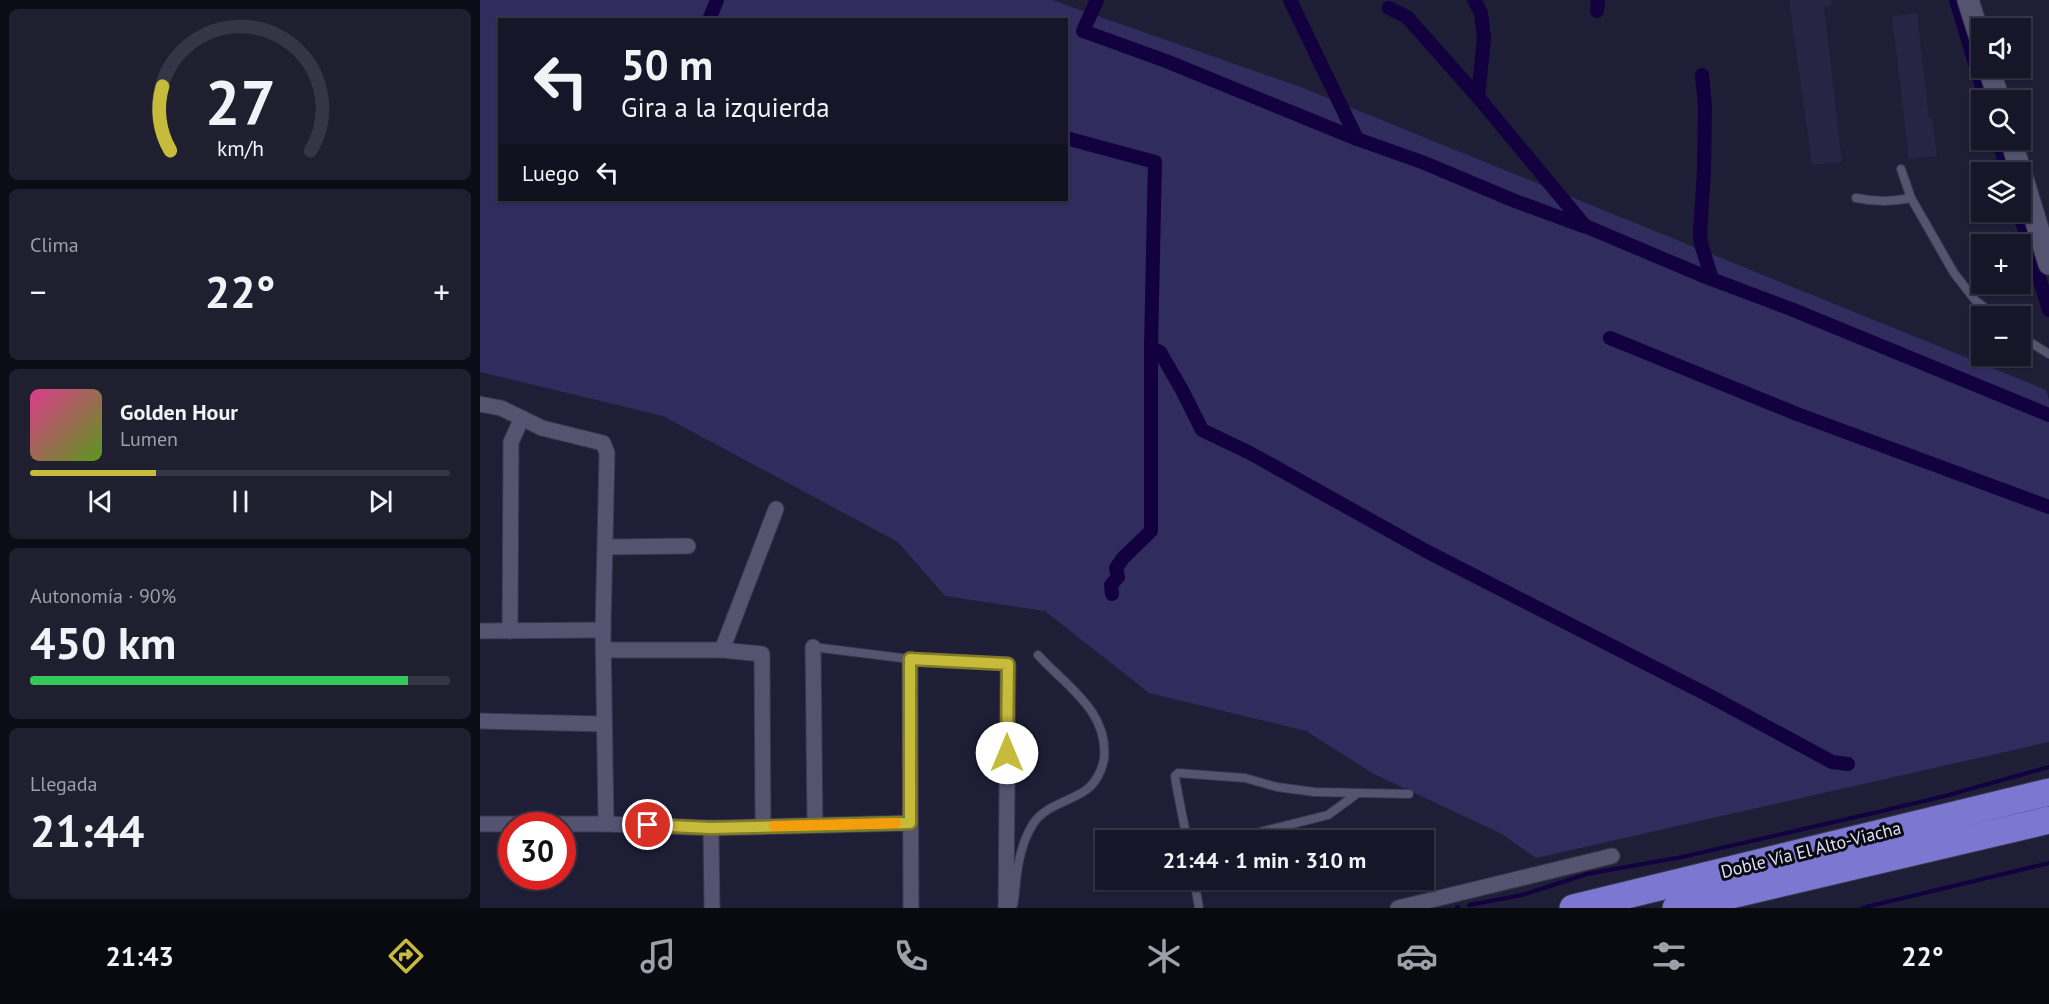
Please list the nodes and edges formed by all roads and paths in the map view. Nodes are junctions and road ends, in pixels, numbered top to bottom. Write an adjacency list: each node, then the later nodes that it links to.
1 (1968, 0): 2 (street)
2 (1974, 18)
3 (2015, 150): 7 (street)
4 (1901, 169): 6 (lane)
5 (1856, 198): 6 (lane)
6 (1911, 198): 9 (lane)
7 (2043, 218): 8 (street)
8 (2049, 264)
9 (1982, 306)
10 (2031, 343): 11 (lane)
11 (2049, 354)
12 (480, 404): 13 (street)
13 (522, 418): 16 (street); 19 (street)
14 (776, 509): 22 (street)
15 (688, 546): 16 (street)
16 (605, 548): 17 (street)
17 (603, 630): 19 (street); 21 (street)
18 (480, 631): 19 (street)
19 (510, 631)
20 (813, 647): 24 (lane); 35 (street)
21 (604, 650): 22 (street); 27 (street)
22 (722, 650): 36 (street)
23 (1038, 655): 46 (lane)
24 (910, 659): 25 (lane); 32 (street)
25 (1008, 664): 45 (street)
26 (480, 721): 27 (street)
27 (604, 724): 34 (street)
28 (2049, 792): 49 (highway, Doble Vía El Alto-Viacha)
29 (1358, 793): 30 (lane); 38 (lane); 39 (lane)
30 (1409, 794)
31 (2049, 820): 50 (highway, Doble Vía El Alto-Viacha)
32 (910, 823): 35 (street); 44 (street)
33 (480, 824): 34 (street)
34 (606, 824): 37 (street)
35 (815, 825): 36 (street)
36 (763, 826): 37 (street)
37 (711, 828): 43 (street)
38 (1184, 830)
39 (1268, 830)
40 (1612, 856): 42 (street)
41 (1196, 890): 47 (lane)
42 (1457, 901): 48 (street)
43 (712, 908)
44 (911, 908)
45 (1006, 908)
46 (1012, 908)
47 (1199, 908)
48 (1398, 908)
49 (1573, 908)
50 (1676, 908)

